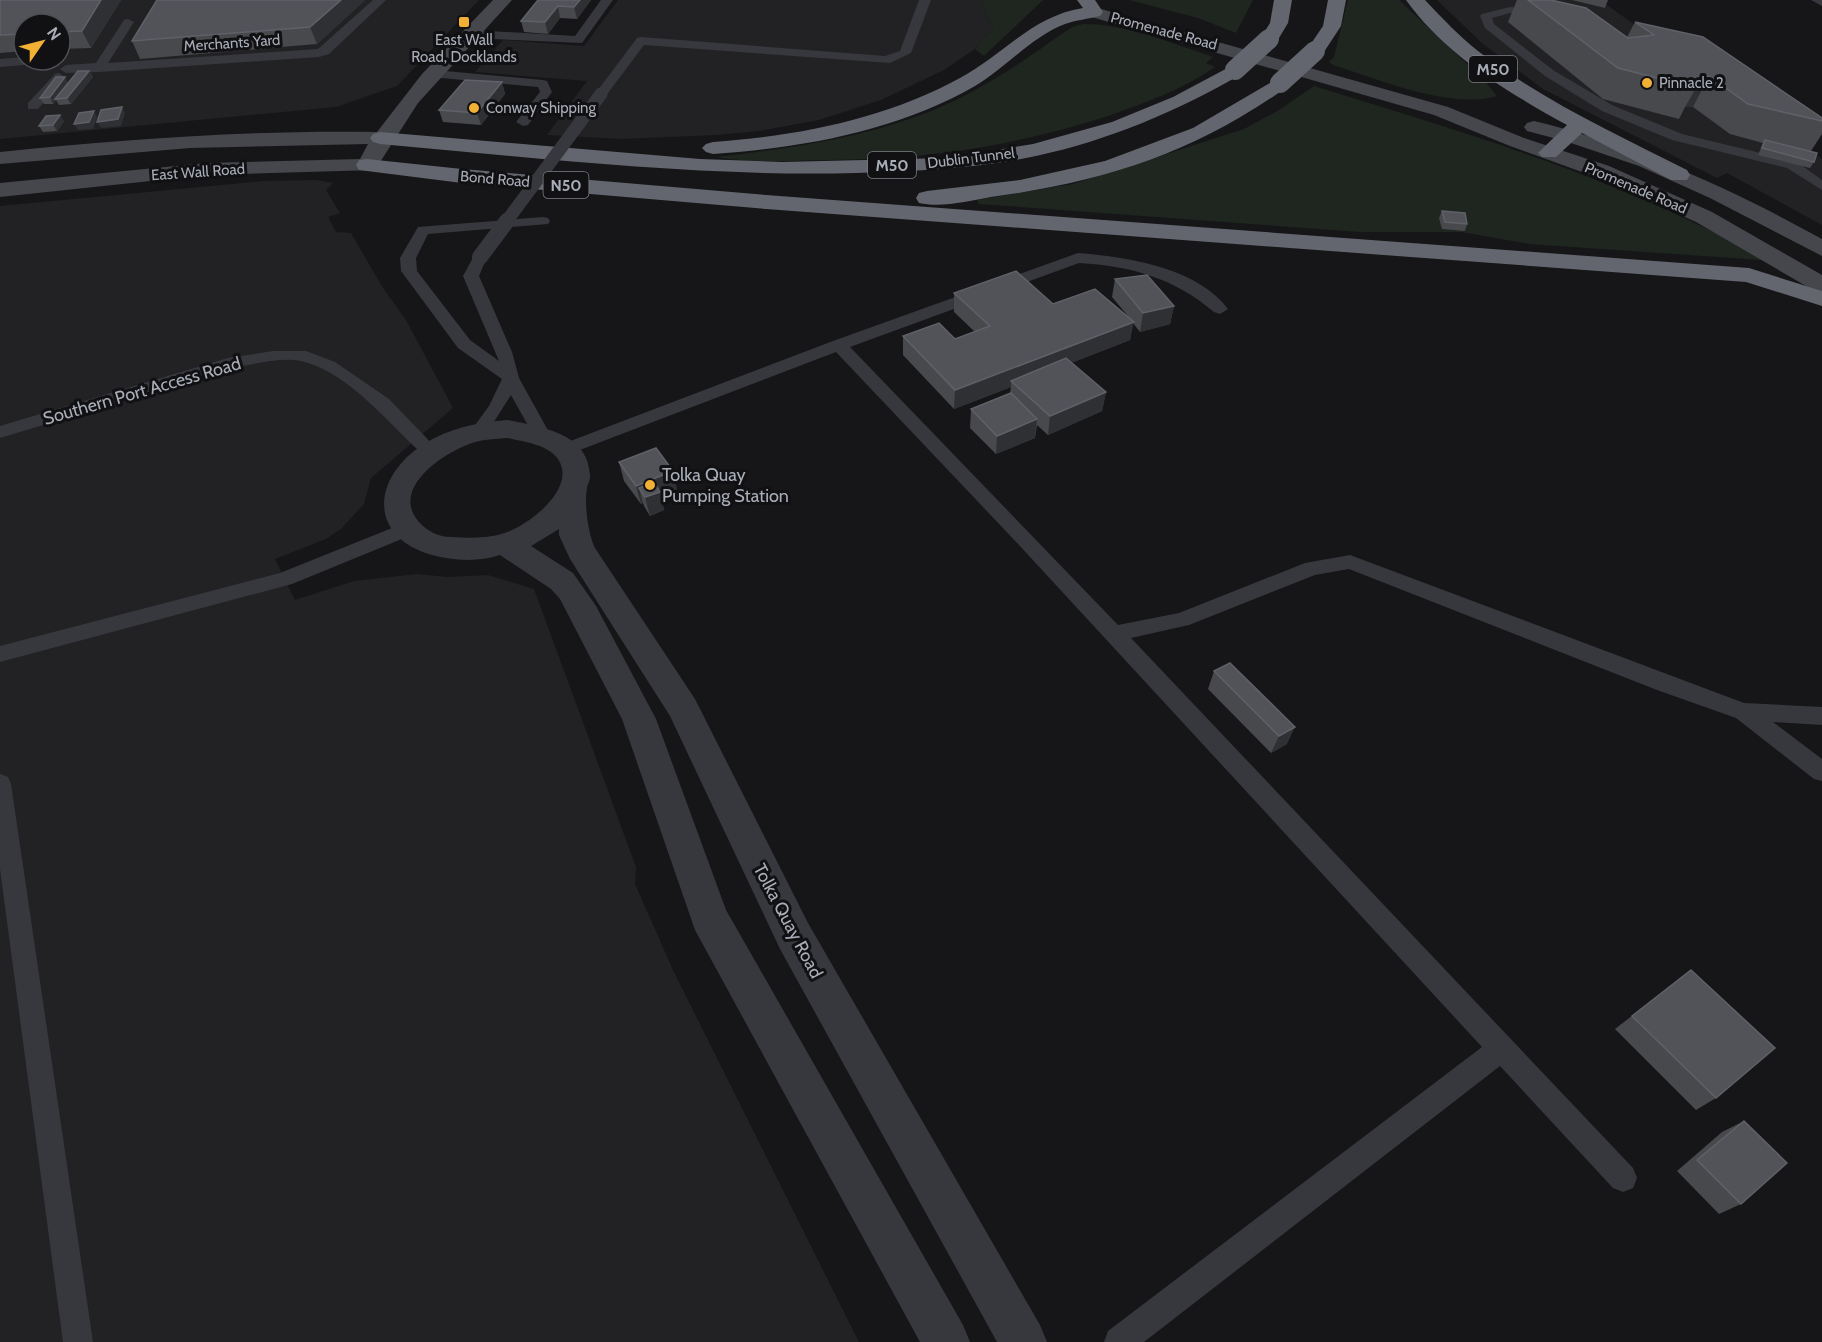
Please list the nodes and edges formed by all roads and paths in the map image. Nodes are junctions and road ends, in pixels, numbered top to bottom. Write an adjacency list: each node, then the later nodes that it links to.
1 (380, 0): 17 (lane, Merchants Yard)
2 (503, 0): 15 (street)
3 (606, 0): 15 (lane)
4 (925, 0): 38 (lane, bridge)
5 (1283, 0): 25 (highway, Dublin Tunnel / M50, bridge)
6 (1337, 0): 31 (highway, Dublin Tunnel / M50, bridge)
7 (1415, 0): 23 (highway, M50)
8 (1496, 0): 12 (lane)
9 (1817, 0): 10 (lane)
10 (1822, 3)
11 (1090, 6): 21 (street, Promenade Road); 25 (highway)
12 (1510, 10): 13 (lane); 29 (lane)
13 (1552, 16)
14 (128, 22): 17 (lane)
15 (472, 34): 19 (street)
16 (72, 65): 17 (lane, Merchants Yard)
17 (99, 68)
18 (57, 72): 20 (lane)
19 (435, 74): 22 (lane); 24 (street)
20 (33, 106)
21 (1441, 111): 23 (street, Promenade Road); 26 (street, Promenade Road)
22 (523, 122)
23 (1575, 129): 26 (highway); 33 (street, Promenade Road)
24 (381, 138): 25 (highway, Bond Road / N50); 27 (street, East Wall Road); 28 (street)
25 (531, 151)
26 (1549, 153): 34 (street, Promenade Road)
27 (0, 158)
28 (367, 165): 30 (street, East Wall Road); 31 (highway, Bond Road / N50)
29 (1822, 186)
30 (0, 190)
31 (766, 202): 35 (highway)
32 (543, 221): 38 (lane)
33 (1822, 249)
34 (1822, 285)
35 (1822, 299)
36 (1220, 309): 37 (lane)
37 (839, 345): 42 (lane); 47 (lane)
38 (512, 378): 40 (lane); 41 (lane)
39 (0, 432): 43 (lane, Southern Port Access Road)
40 (479, 432): 41 (street); 43 (street)
41 (541, 434): 42 (street)
42 (566, 450): 44 (street)
43 (431, 452): 45 (street)
44 (573, 494): 46 (street); 57 (street, Tolka Quay Road)
45 (407, 529): 46 (street); 48 (lane)
46 (505, 544): 56 (street)
47 (1113, 634): 49 (lane); 53 (lane)
48 (0, 654)
49 (1744, 712): 50 (lane); 51 (lane)
50 (1822, 716)
51 (1822, 772)
52 (0, 784): 55 (lane)
53 (1501, 1049): 54 (lane); 58 (lane)
54 (1623, 1178)
55 (71, 1339)
56 (946, 1342)
57 (1023, 1342)
58 (1119, 1342)

